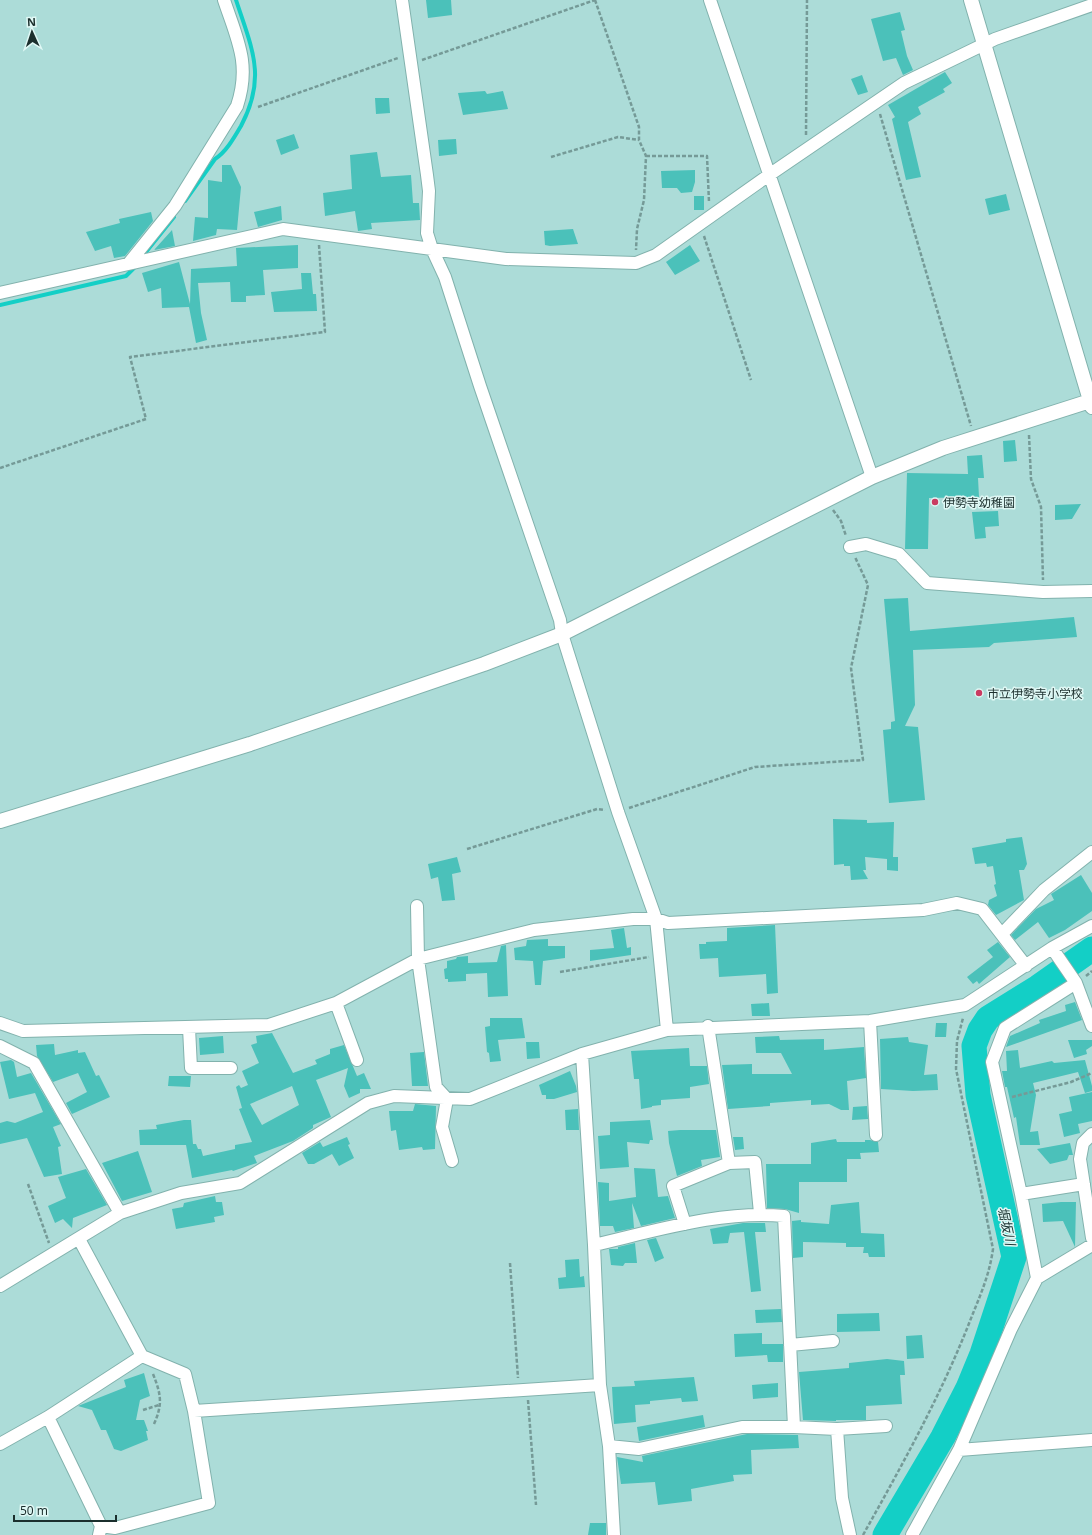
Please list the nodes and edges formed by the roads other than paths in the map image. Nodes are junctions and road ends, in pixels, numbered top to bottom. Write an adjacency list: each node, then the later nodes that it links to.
1 (224, 0): 9 (street)
2 (402, 0): 8 (street)
3 (710, 0): 7 (street)
4 (971, 0): 6 (street)
5 (1092, 5): 6 (street)
6 (983, 46): 7 (street); 11 (street)
7 (769, 175): 8 (street); 12 (street)
8 (432, 248): 9 (street); 15 (street)
9 (131, 263): 10 (street)
10 (0, 293)
11 (1091, 403): 12 (street)
12 (872, 477): 15 (street)
13 (850, 547): 14 (street)
14 (1092, 591)
15 (562, 634): 16 (street); 19 (street)
16 (0, 821)
17 (1092, 852): 21 (street)
18 (417, 906): 23 (street)
19 (656, 920): 21 (street); 23 (street); 32 (street)
20 (1092, 926): 22 (street)
21 (1002, 934): 24 (street)
22 (1054, 951): 24 (street); 25 (street)
23 (418, 958): 26 (street); 37 (street)
24 (1026, 966): 27 (street)
25 (1074, 981): 30 (street); 43 (street)
26 (336, 1003): 31 (street); 35 (street)
27 (870, 1021): 29 (street); 39 (street)
28 (0, 1022): 31 (street)
29 (708, 1026): 32 (street); 41 (street)
30 (1092, 1026)
31 (189, 1028): 36 (street)
32 (666, 1030): 34 (street)
33 (0, 1046): 44 (street)
34 (582, 1054): 37 (street); 50 (street)
35 (357, 1060)
36 (231, 1068)
37 (447, 1099): 40 (street); 44 (street)
38 (1092, 1134): 42 (street)
39 (876, 1135)
40 (452, 1161)
41 (729, 1162): 45 (street); 46 (street)
42 (1084, 1184): 43 (street); 47 (street)
43 (1021, 1194): 51 (street)
44 (120, 1213): 48 (street)
45 (760, 1213): 46 (street); 54 (street)
46 (685, 1224): 50 (street)
47 (1092, 1238)
48 (79, 1239): 52 (street); 55 (street)
49 (1092, 1245): 51 (street)
50 (594, 1246): 56 (street)
51 (1037, 1278): 65 (street)
52 (0, 1286)
53 (833, 1341): 54 (street)
54 (790, 1346): 60 (street)
55 (142, 1356): 57 (street); 58 (street)
56 (600, 1385): 57 (street); 64 (street)
57 (194, 1411): 66 (street)
58 (48, 1417): 63 (street); 66 (street)
59 (886, 1426): 61 (street)
60 (794, 1427): 61 (street); 64 (street)
61 (837, 1429): 68 (street)
62 (1092, 1440): 65 (street)
63 (0, 1444)
64 (609, 1446): 67 (street)
65 (959, 1450): 69 (street)
66 (100, 1530)
67 (614, 1535)
68 (850, 1535)
69 (912, 1535)

